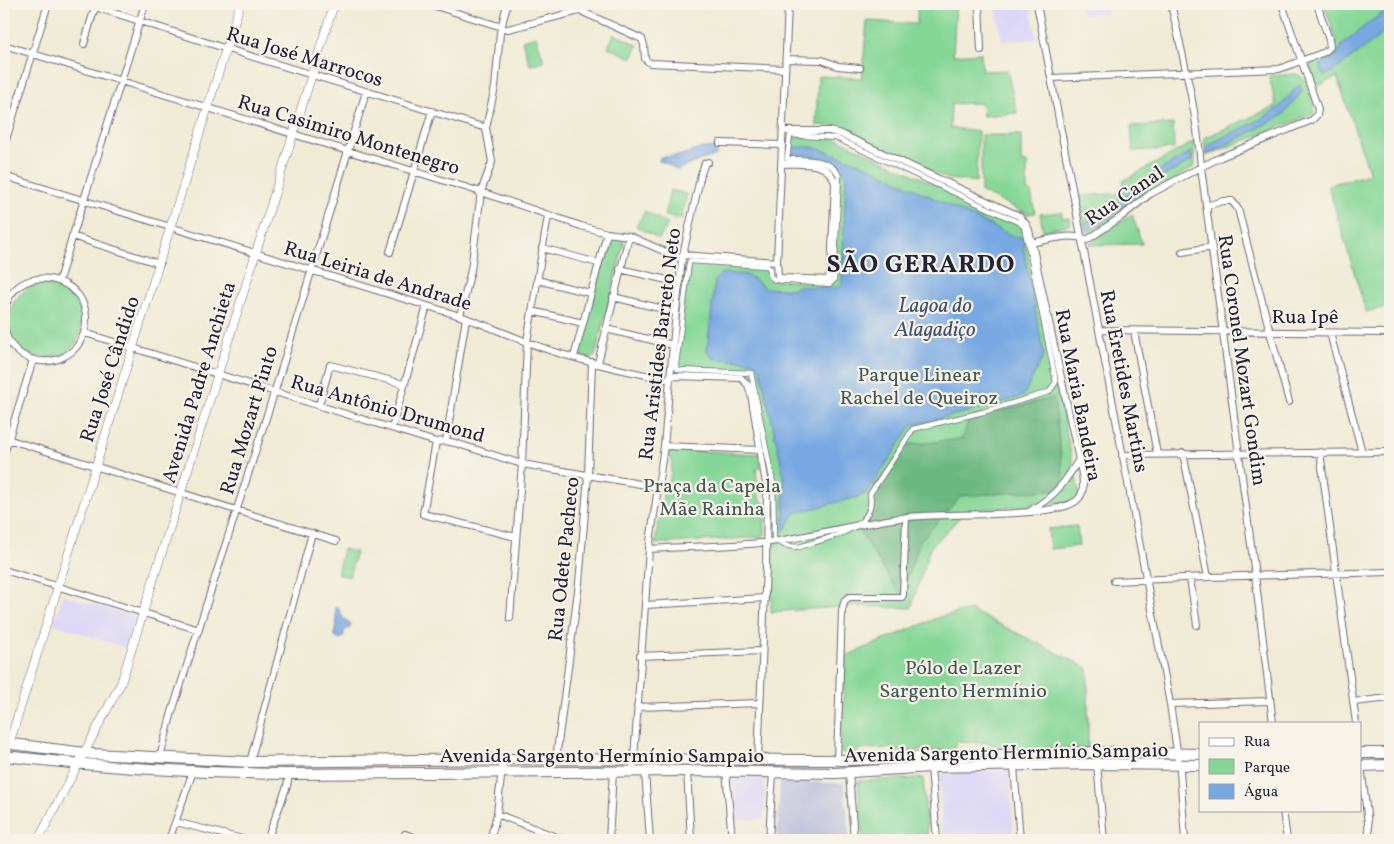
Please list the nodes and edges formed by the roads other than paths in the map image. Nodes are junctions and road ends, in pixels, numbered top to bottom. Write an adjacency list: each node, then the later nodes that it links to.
1 (48, 4): 21 (street)
2 (86, 4): 14 (street, Rua José Marrocos)
3 (145, 4): 15 (street)
4 (240, 4): 19 (street, Rua José Cândido)
5 (334, 4): 27 (street, Avenida Padre Anchieta)
6 (429, 4): 16 (street)
7 (507, 4): 16 (street)
8 (788, 4): 22 (street)
9 (979, 4): 20 (street)
10 (1037, 4): 28 (street, Rua Eretides Martins)
11 (1171, 4): 26 (street, Rua Coronel Mozart Gondim)
12 (1282, 4): 23 (street)
13 (1317, 4): 23 (street)
14 (95, 7): 15 (street, Rua José Marrocos); 17 (street)
15 (140, 21): 19 (street, Rua José Marrocos); 29 (street)
16 (502, 27): 25 (street); 33 (street)
17 (84, 44)
18 (4, 45): 21 (street, Rua Casimiro Montenegro)
19 (226, 48): 27 (street, Rua José Marrocos); 31 (street, Rua José Cândido)
20 (980, 50)
21 (32, 54): 29 (street, Rua Casimiro Montenegro); 38 (street)
22 (786, 59): 24 (street); 25 (street)
23 (1301, 61): 26 (street); 42 (street, Rua Canal)
24 (860, 68)
25 (785, 69): 34 (street)
26 (1187, 73): 28 (street); 42 (street, Rua Coronel Mozart Gondim)
27 (312, 74): 30 (street, Rua José Marrocos); 35 (street, Avenida Padre Anchieta)
28 (1051, 78): 53 (street, Rua Eretides Martins)
29 (121, 80): 31 (street, Rua Casimiro Montenegro); 46 (street)
30 (366, 92): 32 (street, Rua José Marrocos); 39 (street, Rua Mozart Pinto)
31 (208, 108): 35 (street, Rua Casimiro Montenegro); 49 (street, Rua José Cândido)
32 (432, 112): 33 (street, Rua José Marrocos); 43 (street)
33 (486, 128): 45 (street)
34 (783, 131): 37 (street); 54 (street)
35 (293, 135): 39 (street, Rua Casimiro Montenegro); 59 (street, Avenida Padre Anchieta)
36 (720, 143): 37 (street)
37 (782, 145): 41 (street)
38 (4, 146)
39 (348, 152): 43 (street, Rua Casimiro Montenegro); 65 (street, Rua Mozart Pinto)
40 (708, 162): 60 (street, Rua Aristides Barreto Neto)
41 (781, 164): 61 (street); 61 (street)
42 (1201, 167): 47 (street, Rua Coronel Mozart Gondim); 53 (street, Rua Canal)
43 (414, 171): 45 (street, Rua Casimiro Montenegro); 57 (street)
44 (4, 176): 46 (street, Rua Leiria de Andrade)
45 (482, 192): 48 (street, Rua Casimiro Montenegro); 75 (street)
46 (84, 200): 49 (street, Rua Leiria de Andrade); 51 (street)
47 (1206, 206): 55 (street, Rua Coronel Mozart Gondim); 83 (street)
48 (548, 216): 50 (street, Rua Casimiro Montenegro); 56 (street)
49 (171, 229): 59 (street, Rua Leiria de Andrade); 63 (street, Rua José Cândido)
50 (606, 233): 52 (street, Rua Casimiro Montenegro); 62 (street)
51 (72, 236): 63 (street); 66 (street)
52 (629, 236): 60 (street, Rua Casimiro Montenegro); 64 (street, Rua Odete Pacheco)
53 (1080, 237): 54 (street, Rua Canal); 79 (street, Rua Eretides Martins)
54 (1031, 243): 112 (street, Rua Maria Bandeira)
55 (1212, 247): 58 (street); 82 (street, Rua Coronel Mozart Gondim)
56 (542, 248): 62 (street); 67 (street)
57 (390, 252)
58 (1182, 252)
59 (256, 254): 65 (street, Rua Leiria de Andrade); 92 (street, Avenida Padre Anchieta)
60 (683, 257): 61 (street, Rua Casimiro Montenegro); 68 (street, Rua Aristides Barreto Neto)
61 (777, 262)
62 (598, 263): 69 (street)
63 (160, 264): 88 (street, Rua José Cândido)
64 (620, 269): 68 (street); 70 (street, Rua Odete Pacheco)
65 (311, 271): 71 (street, Rua Leiria de Andrade); 95 (street, Rua Mozart Pinto)
66 (59, 280): 72 (street); 81 (street)
67 (537, 280): 69 (street); 73 (street)
68 (680, 283): 74 (street, Rua Aristides Barreto Neto)
69 (590, 293): 76 (street)
70 (613, 297): 74 (street); 78 (street, Rua Odete Pacheco)
71 (427, 306): 75 (street, Rua Leiria de Andrade); 94 (street)
72 (4, 309)
73 (532, 310): 76 (street); 86 (street)
74 (676, 312): 87 (street, Rua Aristides Barreto Neto)
75 (463, 317): 86 (street, Rua Leiria de Andrade); 101 (street)
76 (583, 323): 89 (street)
77 (4, 327): 90 (street)
78 (606, 329): 87 (street); 91 (street, Rua Odete Pacheco)
79 (1099, 330): 80 (street, Rua Ipê); 111 (street, Rua Eretides Martins)
80 (1134, 331): 82 (street, Rua Ipê); 109 (street)
81 (85, 332): 88 (street, Rua Antônio Drumond); 90 (street)
82 (1224, 332): 83 (street, Rua Ipê); 107 (street, Rua Coronel Mozart Gondim)
83 (1270, 332): 84 (street, Rua Ipê); 96 (street)
84 (1330, 333): 85 (street, Rua Ipê); 105 (street)
85 (1390, 333)
86 (527, 342): 89 (street, Rua Leiria de Andrade); 113 (street)
87 (672, 345): 93 (street, Rua Aristides Barreto Neto)
88 (134, 348): 92 (street, Rua Antônio Drumond); 114 (street, Rua José Cândido)
89 (574, 357): 91 (street, Rua Leiria de Andrade)
90 (33, 360): 99 (street)
91 (595, 362): 93 (street, Rua Leiria de Andrade); 115 (street, Rua Odete Pacheco)
92 (219, 374): 95 (street, Rua Antônio Drumond); 117 (street, Avenida Padre Anchieta)
93 (670, 378): 102 (street, Rua Aristides Barreto Neto); 103 (street, Rua Leiria de Andrade)
94 (404, 384): 97 (street); 98 (street)
95 (274, 392): 97 (street, Rua Antônio Drumond); 118 (street, Rua Mozart Pinto)
96 (1289, 402)
97 (319, 405): 98 (street, Rua Antônio Drumond)
98 (392, 428): 100 (street, Rua Antônio Drumond)
99 (6, 439): 108 (street); 114 (street)
100 (436, 442): 101 (street, Rua Antônio Drumond); 123 (street)
101 (446, 442): 113 (street, Rua Antônio Drumond)
102 (664, 446): 103 (street); 116 (street, Rua Aristides Barreto Neto)
103 (762, 450): 126 (street)
104 (1320, 452): 105 (street); 107 (street); 130 (street)
105 (1362, 452): 106 (street)
106 (1390, 452)
107 (1239, 453): 110 (street); 131 (street, Rua Coronel Mozart Gondim)
108 (4, 454)
109 (1157, 454): 110 (street); 111 (street)
110 (1184, 454): 132 (street)
111 (1122, 455): 134 (street, Rua Eretides Martins)
112 (1079, 458): 119 (street); 119 (street, Rua Maria Bandeira)
113 (522, 464): 115 (street, Rua Antônio Drumond); 123 (street)
114 (95, 467): 117 (street); 136 (street, Rua José Cândido)
115 (588, 476): 116 (street, Rua Antônio Drumond); 163 (street, Rua Odete Pacheco)
116 (658, 488): 127 (street, Rua Aristides Barreto Neto)
117 (180, 494): 118 (street); 139 (street, Avenida Padre Anchieta)
118 (237, 510): 122 (street); 142 (street, Rua Mozart Pinto)
119 (1027, 512): 120 (street, Rua Maria Bandeira)
120 (906, 517): 121 (street, Rua Maria Bandeira); 166 (street)
121 (857, 525): 125 (street, Rua Maria Bandeira); 125 (street); 125 (street)
122 (312, 533): 124 (street); 167 (street)
123 (516, 537): 140 (street)
124 (336, 541)
125 (776, 541): 126 (street, Rua Maria Bandeira)
126 (767, 542): 127 (street, Rua Maria Bandeira); 137 (street)
127 (649, 549): 138 (street, Rua Aristides Barreto Neto)
128 (4, 570): 136 (street)
129 (1390, 572): 130 (street)
130 (1336, 574): 131 (street); 147 (street)
131 (1255, 575): 132 (street); 146 (street, Rua Coronel Mozart Gondim)
132 (1208, 577): 133 (street)
133 (1190, 578): 134 (street); 141 (street)
134 (1146, 579): 135 (street); 149 (street, Rua Eretides Martins)
135 (1114, 582)
136 (59, 587): 139 (street); 153 (street, Rua José Cândido)
137 (765, 598): 138 (street); 143 (street)
138 (645, 605): 144 (street, Rua Aristides Barreto Neto)
139 (144, 613): 142 (street); 154 (street, Avenida Padre Anchieta)
140 (510, 618)
141 (1197, 625)
142 (199, 630): 161 (street, Rua Mozart Pinto)
143 (762, 651): 144 (street); 148 (street)
144 (640, 656): 150 (street, Rua Aristides Barreto Neto)
145 (1390, 698): 147 (street)
146 (1270, 701): 149 (street); 151 (street, Rua Coronel Mozart Gondim)
147 (1353, 702): 152 (street)
148 (760, 703): 150 (street); 165 (street)
149 (1170, 704): 155 (street, Rua Eretides Martins)
150 (637, 707): 164 (street, Rua Aristides Barreto Neto)
151 (1273, 722)
152 (1356, 722)
153 (6, 744): 154 (main road, Avenida Sargento Hermínio Sampaio)
154 (84, 753): 161 (main road, Avenida Sargento Hermínio Sampaio); 168 (street, Avenida Padre Anchieta)
155 (1178, 753): 158 (main road, Avenida Sargento Hermínio Sampaio); 159 (main road, Avenida Sargento Hermínio Sampaio); 171 (street, Rua Eretides Martins)
156 (1362, 753): 157 (main road)
157 (1390, 753)
158 (1199, 754)
159 (1014, 755): 166 (main road, Avenida Sargento Hermínio Sampaio); 173 (street)
160 (4, 756): 168 (main road, Avenida Sargento Hermínio Sampaio)
161 (160, 758): 167 (main road, Avenida Sargento Hermínio Sampaio)
162 (504, 759): 163 (main road, Avenida Sargento Hermínio Sampaio); 167 (main road, Avenida Sargento Hermínio Sampaio); 183 (street)
163 (556, 759): 164 (main road, Avenida Sargento Hermínio Sampaio)
164 (633, 759): 165 (main road, Avenida Sargento Hermínio Sampaio); 180 (street, Rua Aristides Barreto Neto)
165 (758, 760): 166 (main road, Avenida Sargento Hermínio Sampaio)
166 (837, 760)
167 (250, 762)
168 (79, 764): 176 (main road, Avenida Sargento Hermínio Sampaio); 191 (street, Avenida Padre Anchieta)
169 (1097, 764): 171 (main road, Avenida Sargento Hermínio Sampaio); 173 (main road, Avenida Sargento Hermínio Sampaio); 206 (street)
170 (1390, 764): 174 (main road)
171 (1180, 765): 172 (main road, Avenida Sargento Hermínio Sampaio); 207 (street, Rua Eretides Martins)
172 (1199, 765)
173 (1014, 766): 175 (main road, Avenida Sargento Hermínio Sampaio); 205 (street)
174 (1362, 766)
175 (931, 767): 184 (main road, Avenida Sargento Hermínio Sampaio); 204 (street)
176 (193, 771): 185 (main road, Avenida Sargento Hermínio Sampaio); 189 (street)
177 (687, 771): 178 (main road, Avenida Sargento Hermínio Sampaio); 181 (main road, Avenida Sargento Hermínio Sampaio); 200 (street)
178 (726, 771): 182 (main road, Avenida Sargento Hermínio Sampaio); 201 (street)
179 (613, 772): 180 (main road, Avenida Sargento Hermínio Sampaio); 183 (main road, Avenida Sargento Hermínio Sampaio); 198 (street)
180 (632, 772): 181 (main road, Avenida Sargento Hermínio Sampaio)
181 (645, 772): 199 (street)
182 (773, 772): 184 (main road, Avenida Sargento Hermínio Sampaio); 202 (street)
183 (502, 773): 185 (main road, Avenida Sargento Hermínio Sampaio); 188 (street)
184 (849, 773): 203 (street)
185 (289, 774): 194 (street)
186 (1362, 774): 209 (street)
187 (1284, 812): 208 (street)
188 (497, 814): 196 (street); 197 (street)
189 (176, 822): 192 (street); 193 (street)
190 (405, 834): 195 (street)
191 (38, 840)
192 (169, 840)
193 (246, 840)
194 (267, 840)
195 (420, 840)
196 (490, 840)
197 (564, 840)
198 (610, 840)
199 (650, 840)
200 (691, 840)
201 (732, 840)
202 (769, 840)
203 (854, 840)
204 (937, 840)
205 (1020, 840)
206 (1104, 840)
207 (1185, 840)
208 (1287, 840)
209 (1370, 840)

